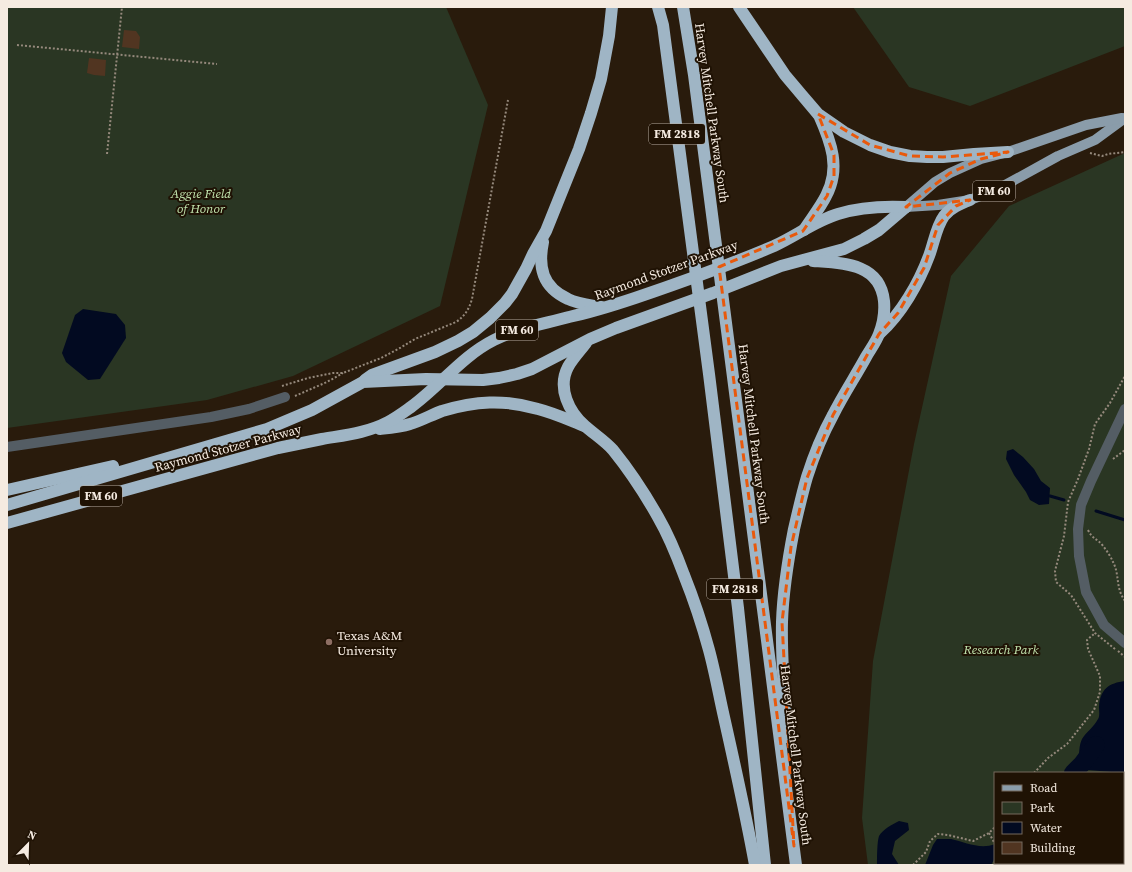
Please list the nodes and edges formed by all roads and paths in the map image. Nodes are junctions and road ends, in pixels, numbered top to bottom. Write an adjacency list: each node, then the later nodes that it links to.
1 (122, 7): 7 (path)
2 (612, 7): 17 (highway)
3 (658, 7): 48 (highway, FM 2818)
4 (683, 7): 46 (highway, Harvey Mitchell Parkway South / FM 2818)
5 (739, 7): 10 (highway)
6 (17, 45): 7 (path)
7 (117, 54): 8 (path); 13 (path)
8 (216, 64)
9 (508, 100): 23 (path)
10 (818, 114): 11 (highway); 18 (highway)
11 (1008, 152): 15 (main road, Raymond Stotzer Parkway / FM 60); 16 (main road, Raymond Stotzer Parkway / FM 60)
12 (1125, 152): 14 (path)
13 (107, 154)
14 (1102, 156)
15 (970, 200): 16 (main road, Raymond Stotzer Parkway / FM 60); 21 (highway)
16 (906, 207): 18 (highway, Raymond Stotzer Parkway / FM 60); 19 (highway, Raymond Stotzer Parkway / FM 60)
17 (546, 231): 20 (highway); 25 (highway)
18 (803, 231): 20 (highway, Raymond Stotzer Parkway / FM 60)
19 (802, 260): 21 (highway); 22 (highway, Raymond Stotzer Parkway / FM 60)
20 (604, 308): 24 (highway, Raymond Stotzer Parkway / FM 60)
21 (879, 334): 46 (highway)
22 (590, 339): 24 (highway, Raymond Stotzer Parkway / FM 60); 29 (highway)
23 (343, 373): 26 (path); 27 (path)
24 (444, 379): 25 (highway, Raymond Stotzer Parkway / FM 60); 30 (highway, Raymond Stotzer Parkway / FM 60)
25 (363, 382): 31 (highway, Raymond Stotzer Parkway / FM 60)
26 (282, 386)
27 (285, 397): 32 (street)
28 (1125, 409): 41 (street)
29 (585, 426): 30 (highway); 47 (highway)
30 (358, 433): 37 (highway, Raymond Stotzer Parkway / FM 60)
31 (213, 445): 35 (highway); 36 (highway, Raymond Stotzer Parkway / FM 60)
32 (7, 447)
33 (1125, 450): 34 (path)
34 (1111, 462)
35 (7, 490)
36 (7, 505)
37 (7, 523)
38 (1087, 526): 39 (path)
39 (1125, 601)
40 (1095, 633): 42 (path)
41 (1125, 643)
42 (1035, 772)
43 (994, 829): 44 (path)
44 (989, 833): 45 (path); 50 (path)
45 (994, 842)
46 (794, 846): 49 (highway, Harvey Mitchell Parkway South / FM 2818)
47 (755, 865)
48 (765, 865)
49 (796, 865)
50 (913, 865)

